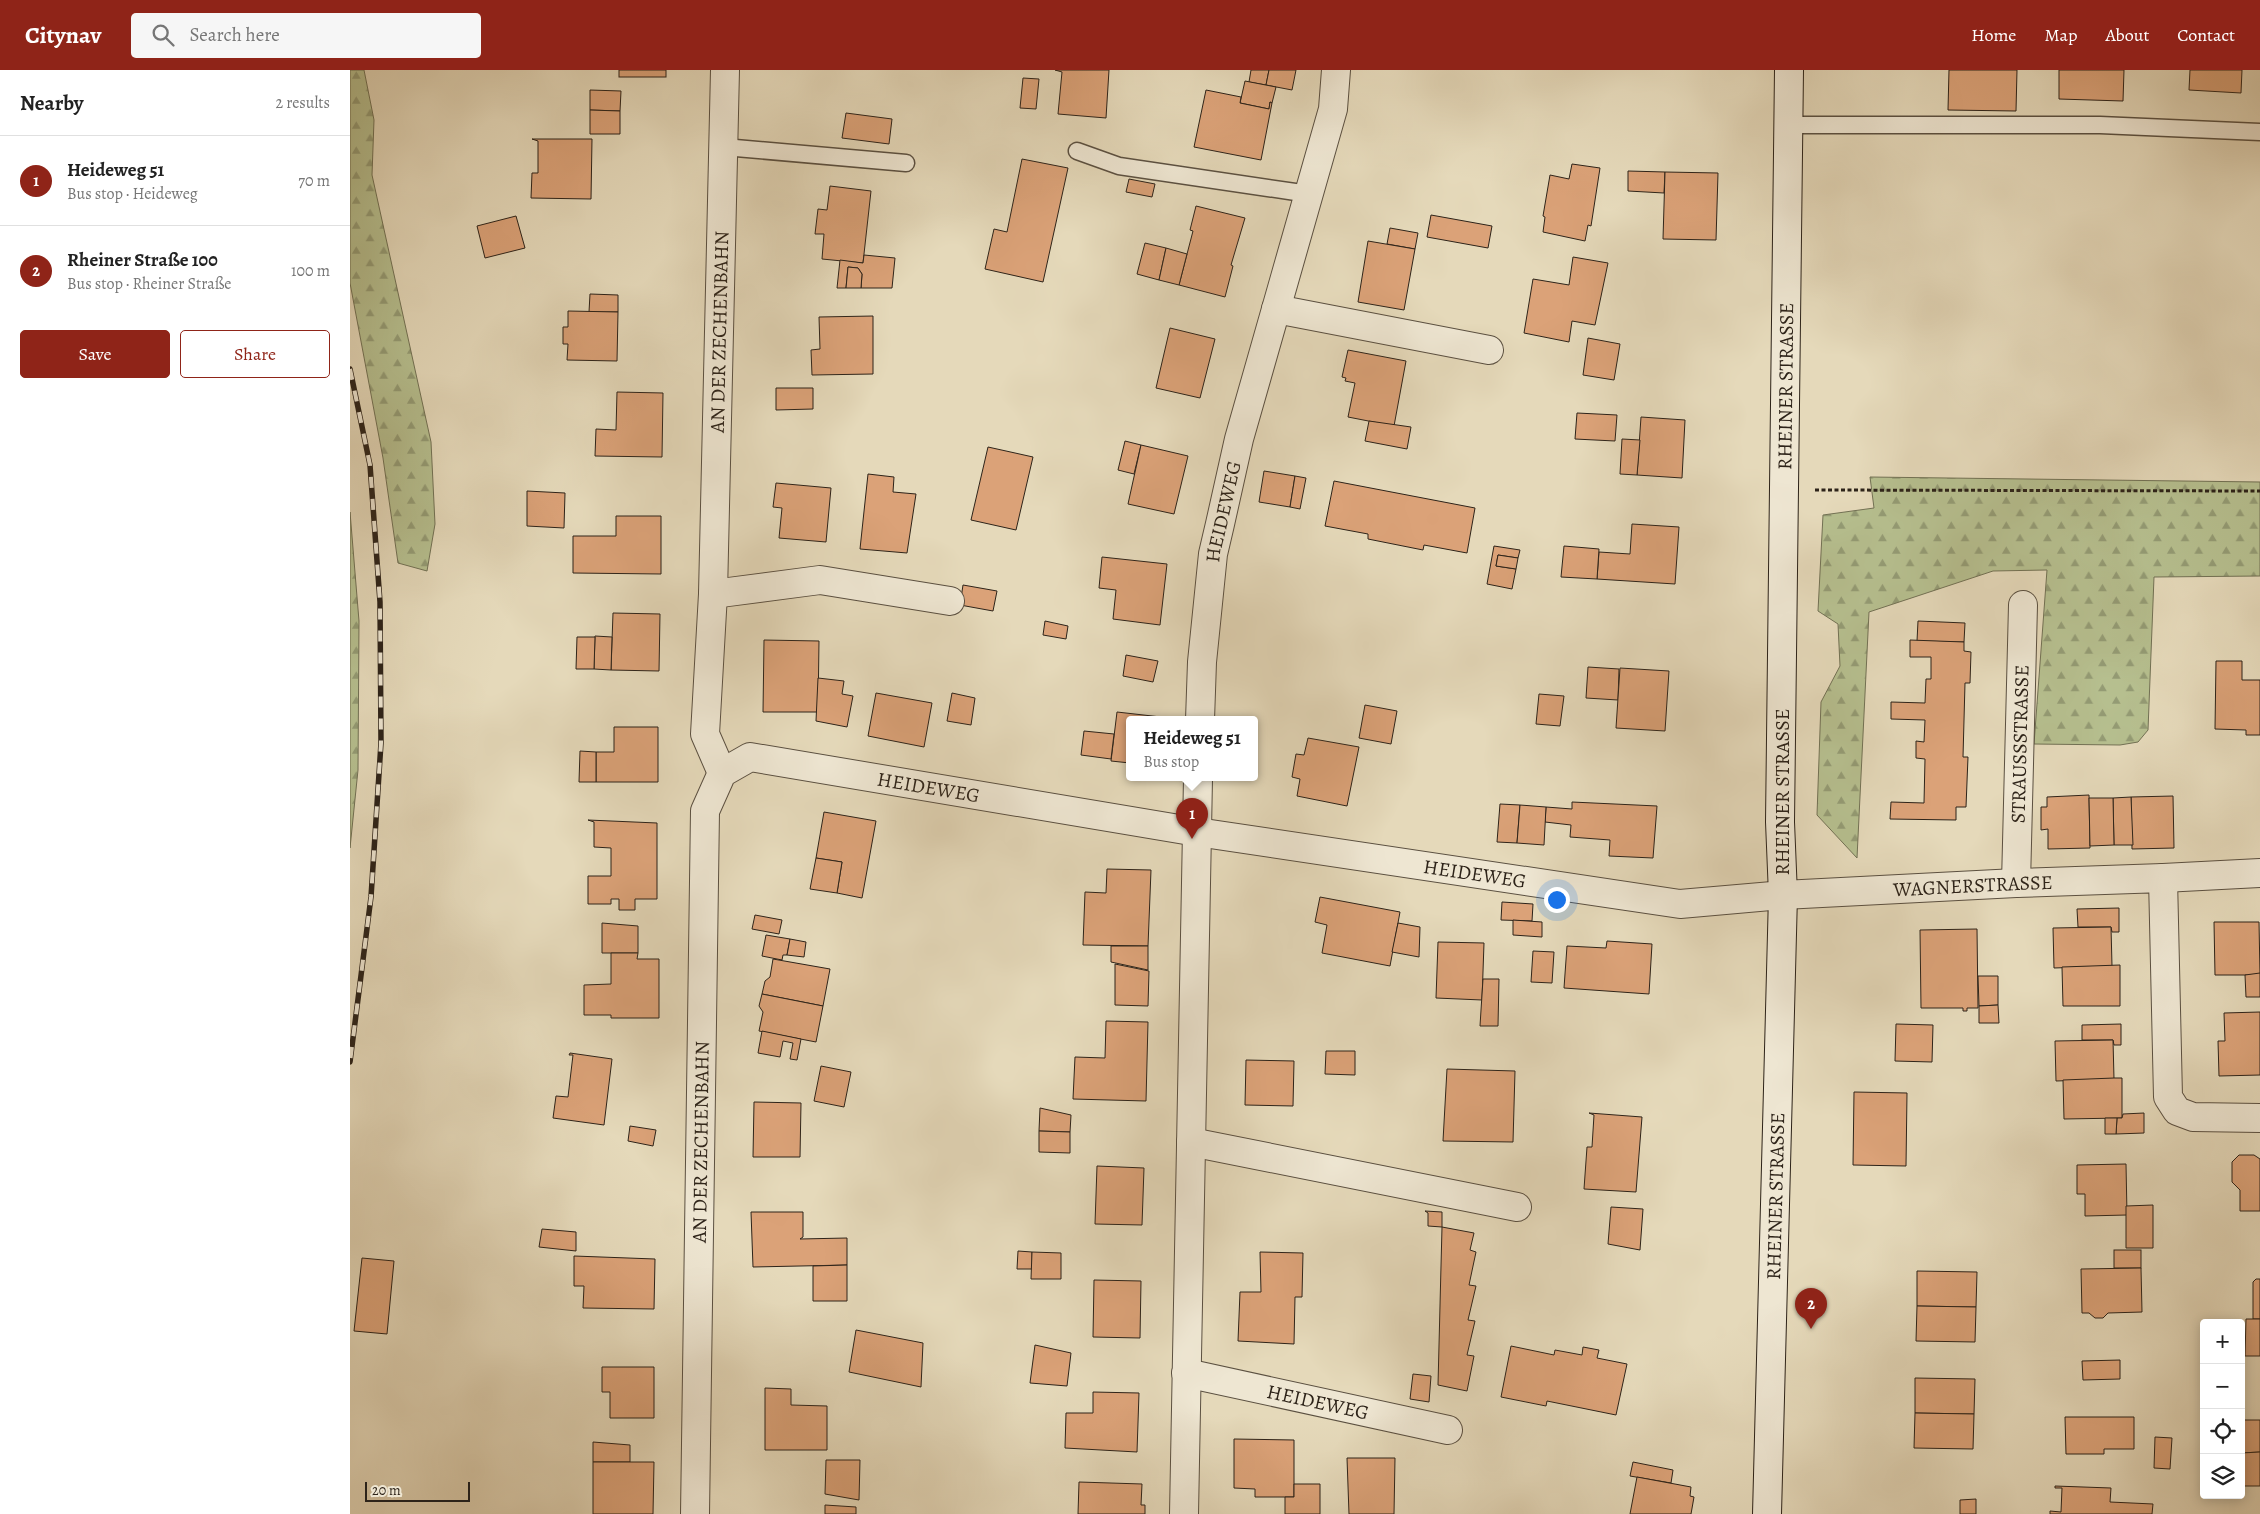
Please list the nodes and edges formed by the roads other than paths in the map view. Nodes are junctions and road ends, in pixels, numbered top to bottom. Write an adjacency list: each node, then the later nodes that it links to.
1 (725, 70): 6 (street, AN DER ZECHENBAHN)
2 (1336, 70): 9 (street, HEIDEWEG)
3 (1789, 70): 4 (street, RHEINER STRASSE)
4 (1788, 125): 5 (lane); 22 (street, RHEINER STRASSE)
5 (2260, 132)
6 (724, 147): 8 (lane); 12 (street, AN DER ZECHENBAHN)
7 (1077, 151): 9 (lane)
8 (906, 163)
9 (1310, 194): 10 (street, HEIDEWEG)
10 (1276, 309): 11 (street); 15 (street, HEIDEWEG)
11 (1489, 350)
12 (713, 594): 13 (street); 16 (street, AN DER ZECHENBAHN)
13 (950, 601)
14 (2022, 605): 21 (street, STRAUSSSTRASSE)
15 (1200, 716)
16 (722, 773): 18 (street, HEIDEWEG); 28 (street, AN DER ZECHENBAHN)
17 (1198, 781): 18 (street)
18 (1197, 832): 22 (street, HEIDEWEG); 24 (street)
19 (2260, 873): 20 (street, WAGNERSTRASSE)
20 (2163, 878): 21 (street, WAGNERSTRASSE); 23 (street)
21 (2016, 883): 22 (street, WAGNERSTRASSE)
22 (1783, 895): 30 (street, RHEINER STRASSE)
23 (2260, 1118)
24 (1191, 1142): 25 (street); 26 (street)
25 (1517, 1207)
26 (1186, 1373): 27 (street, HEIDEWEG); 29 (street)
27 (1448, 1430)
28 (695, 1514)
29 (1184, 1514)
30 (1767, 1514)

